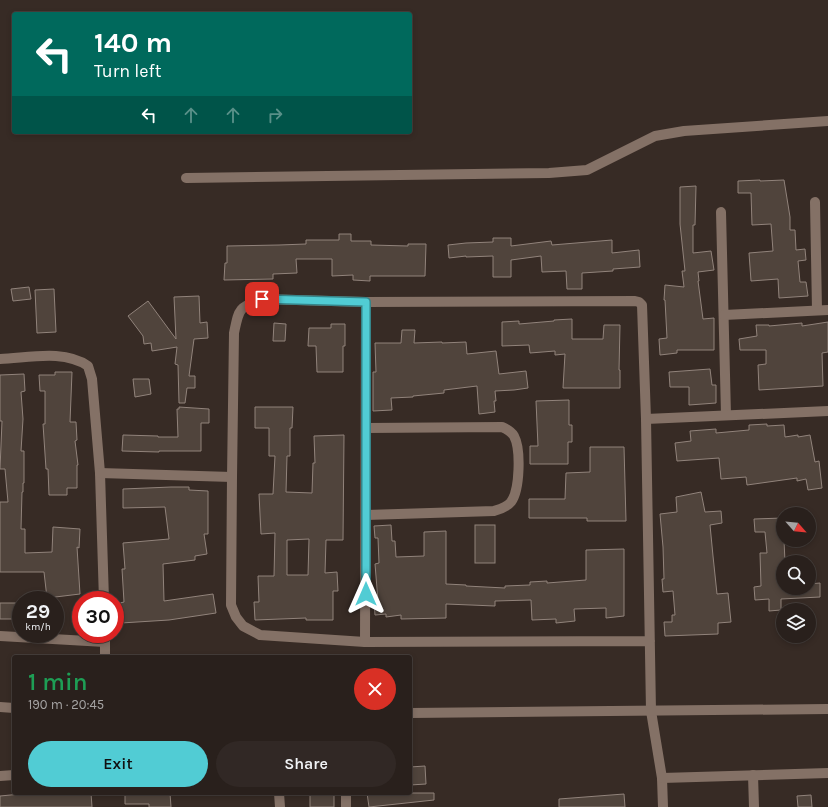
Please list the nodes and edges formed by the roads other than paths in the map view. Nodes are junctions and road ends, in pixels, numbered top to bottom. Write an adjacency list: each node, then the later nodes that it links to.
1 (828, 121): 2 (street)
2 (186, 178)
3 (815, 202): 6 (street)
4 (721, 212): 8 (street)
5 (366, 302): 12 (street); 13 (street); 15 (street)
6 (817, 310): 7 (street); 8 (street)
7 (828, 310)
8 (724, 315): 11 (street)
9 (0, 359): 14 (street)
10 (828, 411): 11 (street)
11 (726, 415): 12 (street)
12 (646, 419): 20 (street)
13 (366, 428): 16 (street); 16 (street)
14 (100, 473): 15 (street); 17 (street)
15 (232, 477): 21 (street)
16 (366, 515): 21 (street)
17 (104, 591)
18 (0, 636): 19 (street)
19 (72, 637)
20 (650, 641): 21 (street); 27 (street)
21 (365, 642)
22 (105, 643): 23 (street)
23 (105, 655)
24 (0, 707): 25 (street)
25 (12, 708)
26 (828, 709): 27 (street)
27 (652, 711): 28 (street); 33 (street)
28 (412, 712)
29 (828, 773): 31 (street)
30 (12, 775): 32 (street)
31 (753, 775): 33 (street); 39 (street)
32 (0, 776)
33 (662, 778): 38 (street)
34 (279, 795): 36 (street)
35 (346, 795): 37 (street)
36 (280, 807)
37 (346, 807)
38 (663, 807)
39 (754, 807)

